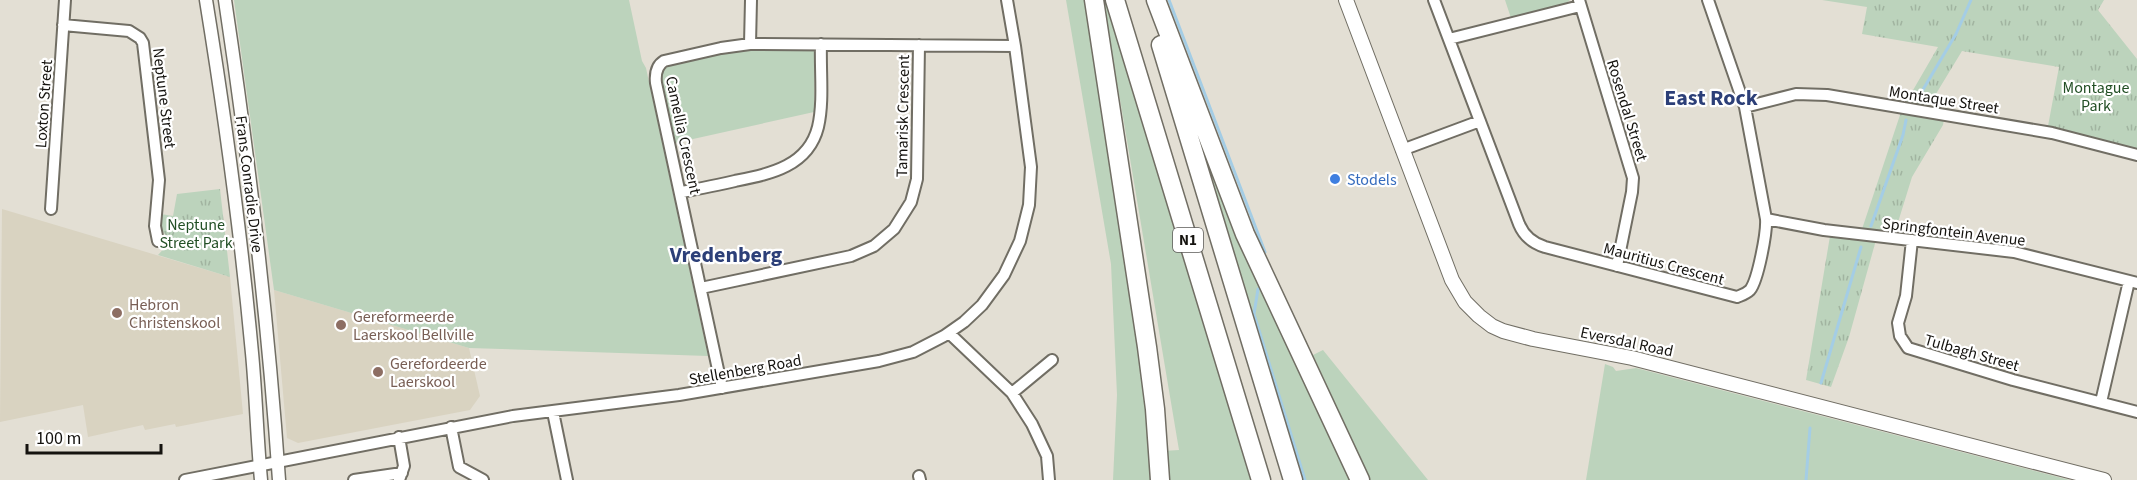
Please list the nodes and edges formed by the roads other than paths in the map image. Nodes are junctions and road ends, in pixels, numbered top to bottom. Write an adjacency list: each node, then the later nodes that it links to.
1 (65, 0): 14 (street, Loxton Street)
2 (206, 0): 42 (street, Frans Conradie Drive)
3 (225, 0): 41 (street, Frans Conradie Drive)
4 (751, 0): 16 (street)
5 (1007, 0): 19 (street, Stellenberg Road)
6 (1094, 0): 51 (highway)
7 (1116, 0): 52 (highway, N1)
8 (1147, 0): 53 (highway, N1)
9 (1156, 0): 54 (highway)
10 (1346, 0): 22 (main road, Eversdal Road)
11 (1434, 0): 15 (street, Mauritius Crescent)
12 (1708, 0): 20 (street, Mauritius Crescent)
13 (1580, 3): 15 (street); 29 (street, Rosendal Street)
14 (63, 25): 25 (street, Loxton Street); 28 (street, Neptune Street)
15 (1449, 39): 21 (street, Mauritius Crescent)
16 (750, 44): 17 (street, Camellia Crescent); 24 (street, Camellia Crescent)
17 (821, 44): 18 (street, Camellia Crescent); 24 (street)
18 (919, 45): 19 (street, Camellia Crescent); 31 (street, Tamarisk Crescent)
19 (1016, 46): 32 (street, Stellenberg Road)
20 (1745, 108): 23 (street, Montaque Street); 26 (street, Mauritius Crescent)
21 (1480, 121): 22 (street); 29 (street, Mauritius Crescent)
22 (1402, 150): 55 (main road, Eversdal Road)
23 (2137, 155)
24 (681, 192): 31 (street, Camellia Crescent)
25 (51, 209)
26 (1766, 219): 27 (street, Springfontein Avenue); 29 (street, Mauritius Crescent)
27 (1912, 240): 30 (street, Springfontein Avenue); 36 (street, Tulbagh Street)
28 (158, 241)
29 (1617, 266)
30 (2133, 282): 36 (street)
31 (701, 288): 34 (street, Camellia Crescent)
32 (949, 333): 34 (street, Stellenberg Road); 35 (street)
33 (1052, 360): 35 (street)
34 (722, 388): 37 (street, Stellenberg Road)
35 (1012, 393): 50 (street)
36 (2101, 402): 38 (street, Tulbagh Street)
37 (552, 412): 39 (street, Stellenberg Road); 49 (street)
38 (2137, 412)
39 (450, 427): 40 (street, Stellenberg Road); 48 (street)
40 (399, 437): 41 (street, Stellenberg Road); 43 (street)
41 (278, 462): 42 (street, Stellenberg Road); 46 (street, Frans Conradie Drive)
42 (260, 465): 44 (street, Stellenberg Road); 45 (street, Frans Conradie Drive)
43 (401, 476): 47 (street)
44 (185, 480)
45 (261, 480)
46 (279, 480)
47 (354, 480)
48 (483, 480)
49 (567, 480)
50 (1048, 480)
51 (1160, 480)
52 (1261, 480)
53 (1293, 480)
54 (1359, 480)
55 (2104, 480)

